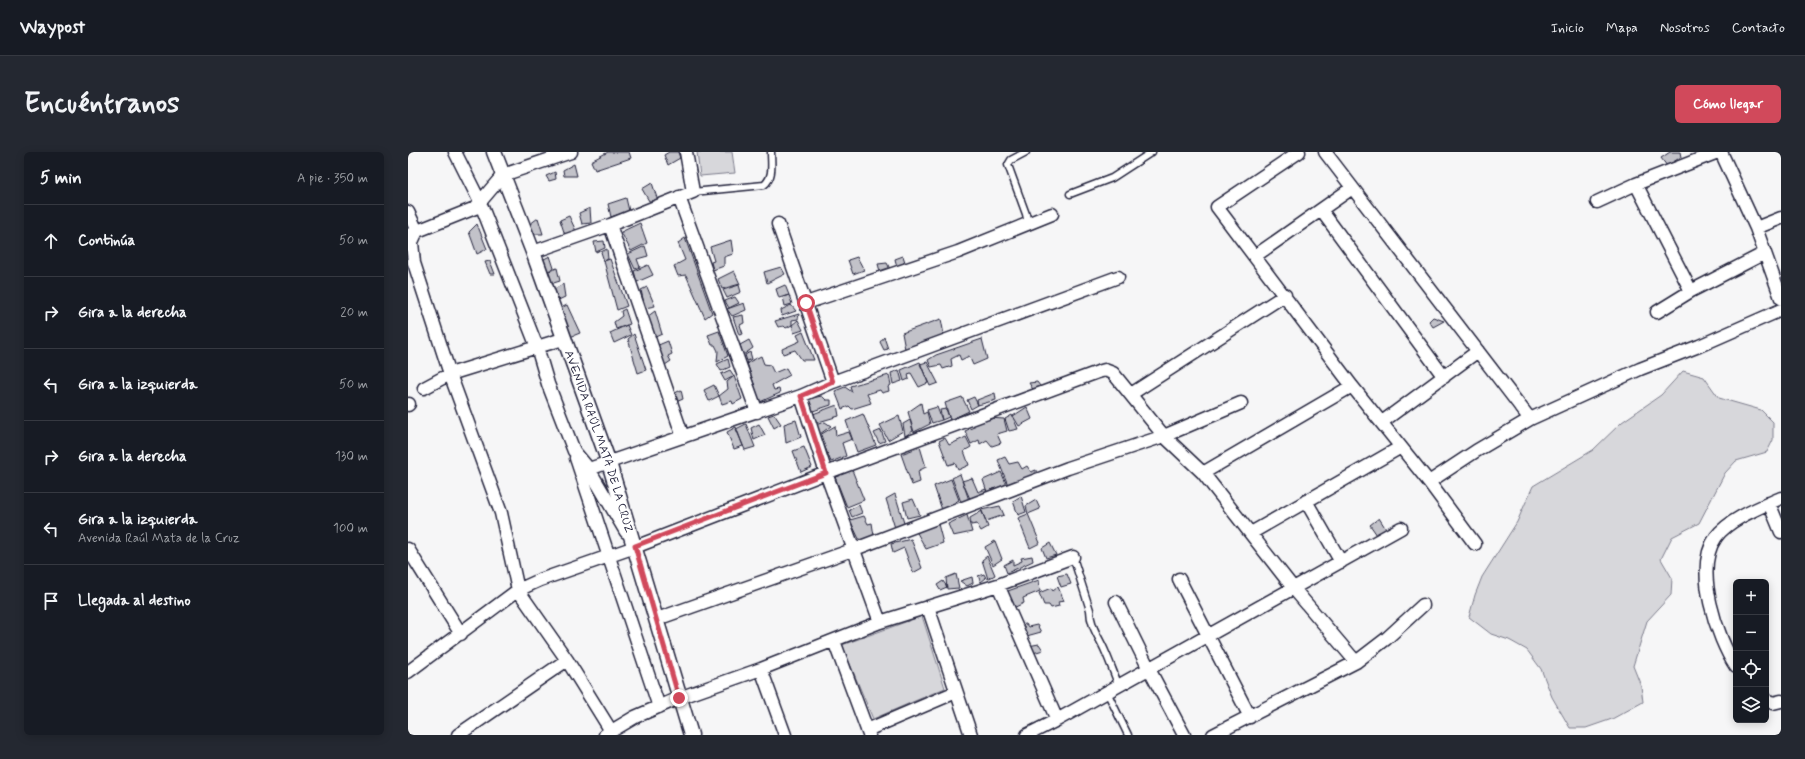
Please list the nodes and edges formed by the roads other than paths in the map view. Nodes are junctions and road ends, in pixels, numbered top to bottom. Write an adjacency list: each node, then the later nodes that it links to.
1 (455, 152): 17 (street)
2 (494, 152): 11 (street, AVENIDA RAÚL MATA DE LA CRUZ)
3 (571, 152): 11 (street)
4 (686, 152): 14 (street)
5 (771, 152): 14 (lane)
6 (1026, 152): 24 (lane)
7 (1152, 152): 15 (lane)
8 (1299, 152): 30 (street)
9 (1325, 152): 13 (street)
10 (1720, 152): 12 (street); 26 (street)
11 (503, 174): 17 (street); 28 (street, AVENIDA RAÚL MATA DE LA CRUZ)
12 (1636, 184): 18 (street); 33 (street)
13 (1352, 188): 19 (street); 41 (street)
14 (692, 192): 16 (street)
15 (1070, 194)
16 (679, 197): 25 (street); 50 (street)
17 (480, 202): 27 (street); 40 (street)
18 (1597, 202)
19 (1321, 210): 30 (street); 43 (street)
20 (408, 212): 27 (street)
21 (1052, 214): 24 (street)
22 (1781, 218): 26 (street)
23 (778, 224): 36 (street)
24 (1028, 224): 36 (street)
25 (610, 225): 28 (street); 54 (street)
26 (1756, 228): 29 (street)
27 (412, 233): 31 (street)
28 (533, 252): 39 (street, AVENIDA RAÚL MATA DE LA CRUZ)
29 (1765, 253): 33 (street); 35 (street)
30 (1255, 256): 34 (street)
31 (411, 267): 42 (street)
32 (1118, 277): 44 (street)
33 (1691, 291): 38 (street)
34 (1285, 295): 45 (street); 47 (street)
35 (1781, 298)
36 (806, 303): 44 (street)
37 (1781, 310): 51 (street)
38 (1657, 312)
39 (564, 339): 40 (street); 57 (street, AVENIDA RAÚL MATA DE LA CRUZ)
40 (537, 347): 42 (street); 56 (street)
41 (1478, 351): 43 (street); 51 (street)
42 (450, 374): 46 (street); 78 (street)
43 (1444, 377): 52 (street)
44 (833, 382): 48 (street)
45 (1352, 386): 52 (street); 60 (street)
46 (424, 388)
47 (1131, 394): 53 (street); 59 (street)
48 (801, 396): 50 (street); 59 (street)
49 (1241, 403): 53 (street)
50 (757, 412): 54 (street)
51 (1530, 419): 61 (street)
52 (1382, 422): 55 (street)
53 (1164, 436): 60 (street); 71 (street)
54 (683, 437): 57 (street)
55 (1401, 447): 61 (street); 63 (street)
56 (574, 451): 58 (street); 72 (street)
57 (609, 463): 58 (street); 69 (street, AVENIDA RAÚL MATA DE LA CRUZ)
58 (589, 469): 69 (street)
59 (826, 473): 69 (street); 71 (street)
60 (1203, 474): 67 (street)
61 (1429, 482): 68 (street)
62 (1781, 498): 64 (street)
63 (1306, 501): 67 (street); 74 (street)
64 (1769, 503): 66 (street); 89 (street)
65 (1401, 528): 74 (street)
66 (1781, 532)
67 (1251, 533): 77 (street)
68 (1475, 544)
69 (635, 546): 72 (street); 82 (street, AVENIDA RAÚL MATA DE LA CRUZ)
70 (408, 549): 84 (street)
71 (855, 549): 82 (street); 83 (street)
72 (608, 556): 78 (street); 99 (street)
73 (1073, 557): 76 (street); 93 (lane)
74 (1342, 562): 77 (street)
75 (1179, 579): 85 (street)
76 (998, 585): 81 (street); 101 (street)
77 (1294, 588): 85 (street); 88 (street)
78 (518, 590): 84 (street); 87 (street)
79 (1116, 602): 91 (street)
80 (1423, 605): 88 (street)
81 (928, 607): 83 (street); 94 (street)
82 (657, 619): 96 (street, AVENIDA RAÚL MATA DE LA CRUZ)
83 (880, 622): 86 (street)
84 (461, 634): 92 (street)
85 (1208, 636): 91 (street); 100 (street)
86 (834, 641): 90 (street); 103 (street)
87 (567, 660): 102 (street); 104 (street)
88 (1356, 662): 100 (street)
89 (1733, 662)
90 (761, 669): 96 (street); 107 (street)
91 (1149, 669): 93 (street); 111 (street)
92 (408, 672)
93 (1119, 686): 95 (street)
94 (956, 692): 103 (street); 108 (street)
95 (1107, 692): 101 (street); 110 (lane)
96 (679, 698): 99 (street); 106 (street, AVENIDA RAÚL MATA DE LA CRUZ)
97 (1769, 701): 98 (street)
98 (1781, 701)
99 (659, 707): 102 (street)
100 (1250, 716): 112 (street)
101 (1057, 720): 109 (street)
102 (607, 731): 105 (street)
103 (868, 733)
104 (458, 735)
105 (595, 735)
106 (691, 735)
107 (785, 735)
108 (971, 735)
109 (1026, 735)
110 (1128, 735)
111 (1184, 735)
112 (1213, 735)

